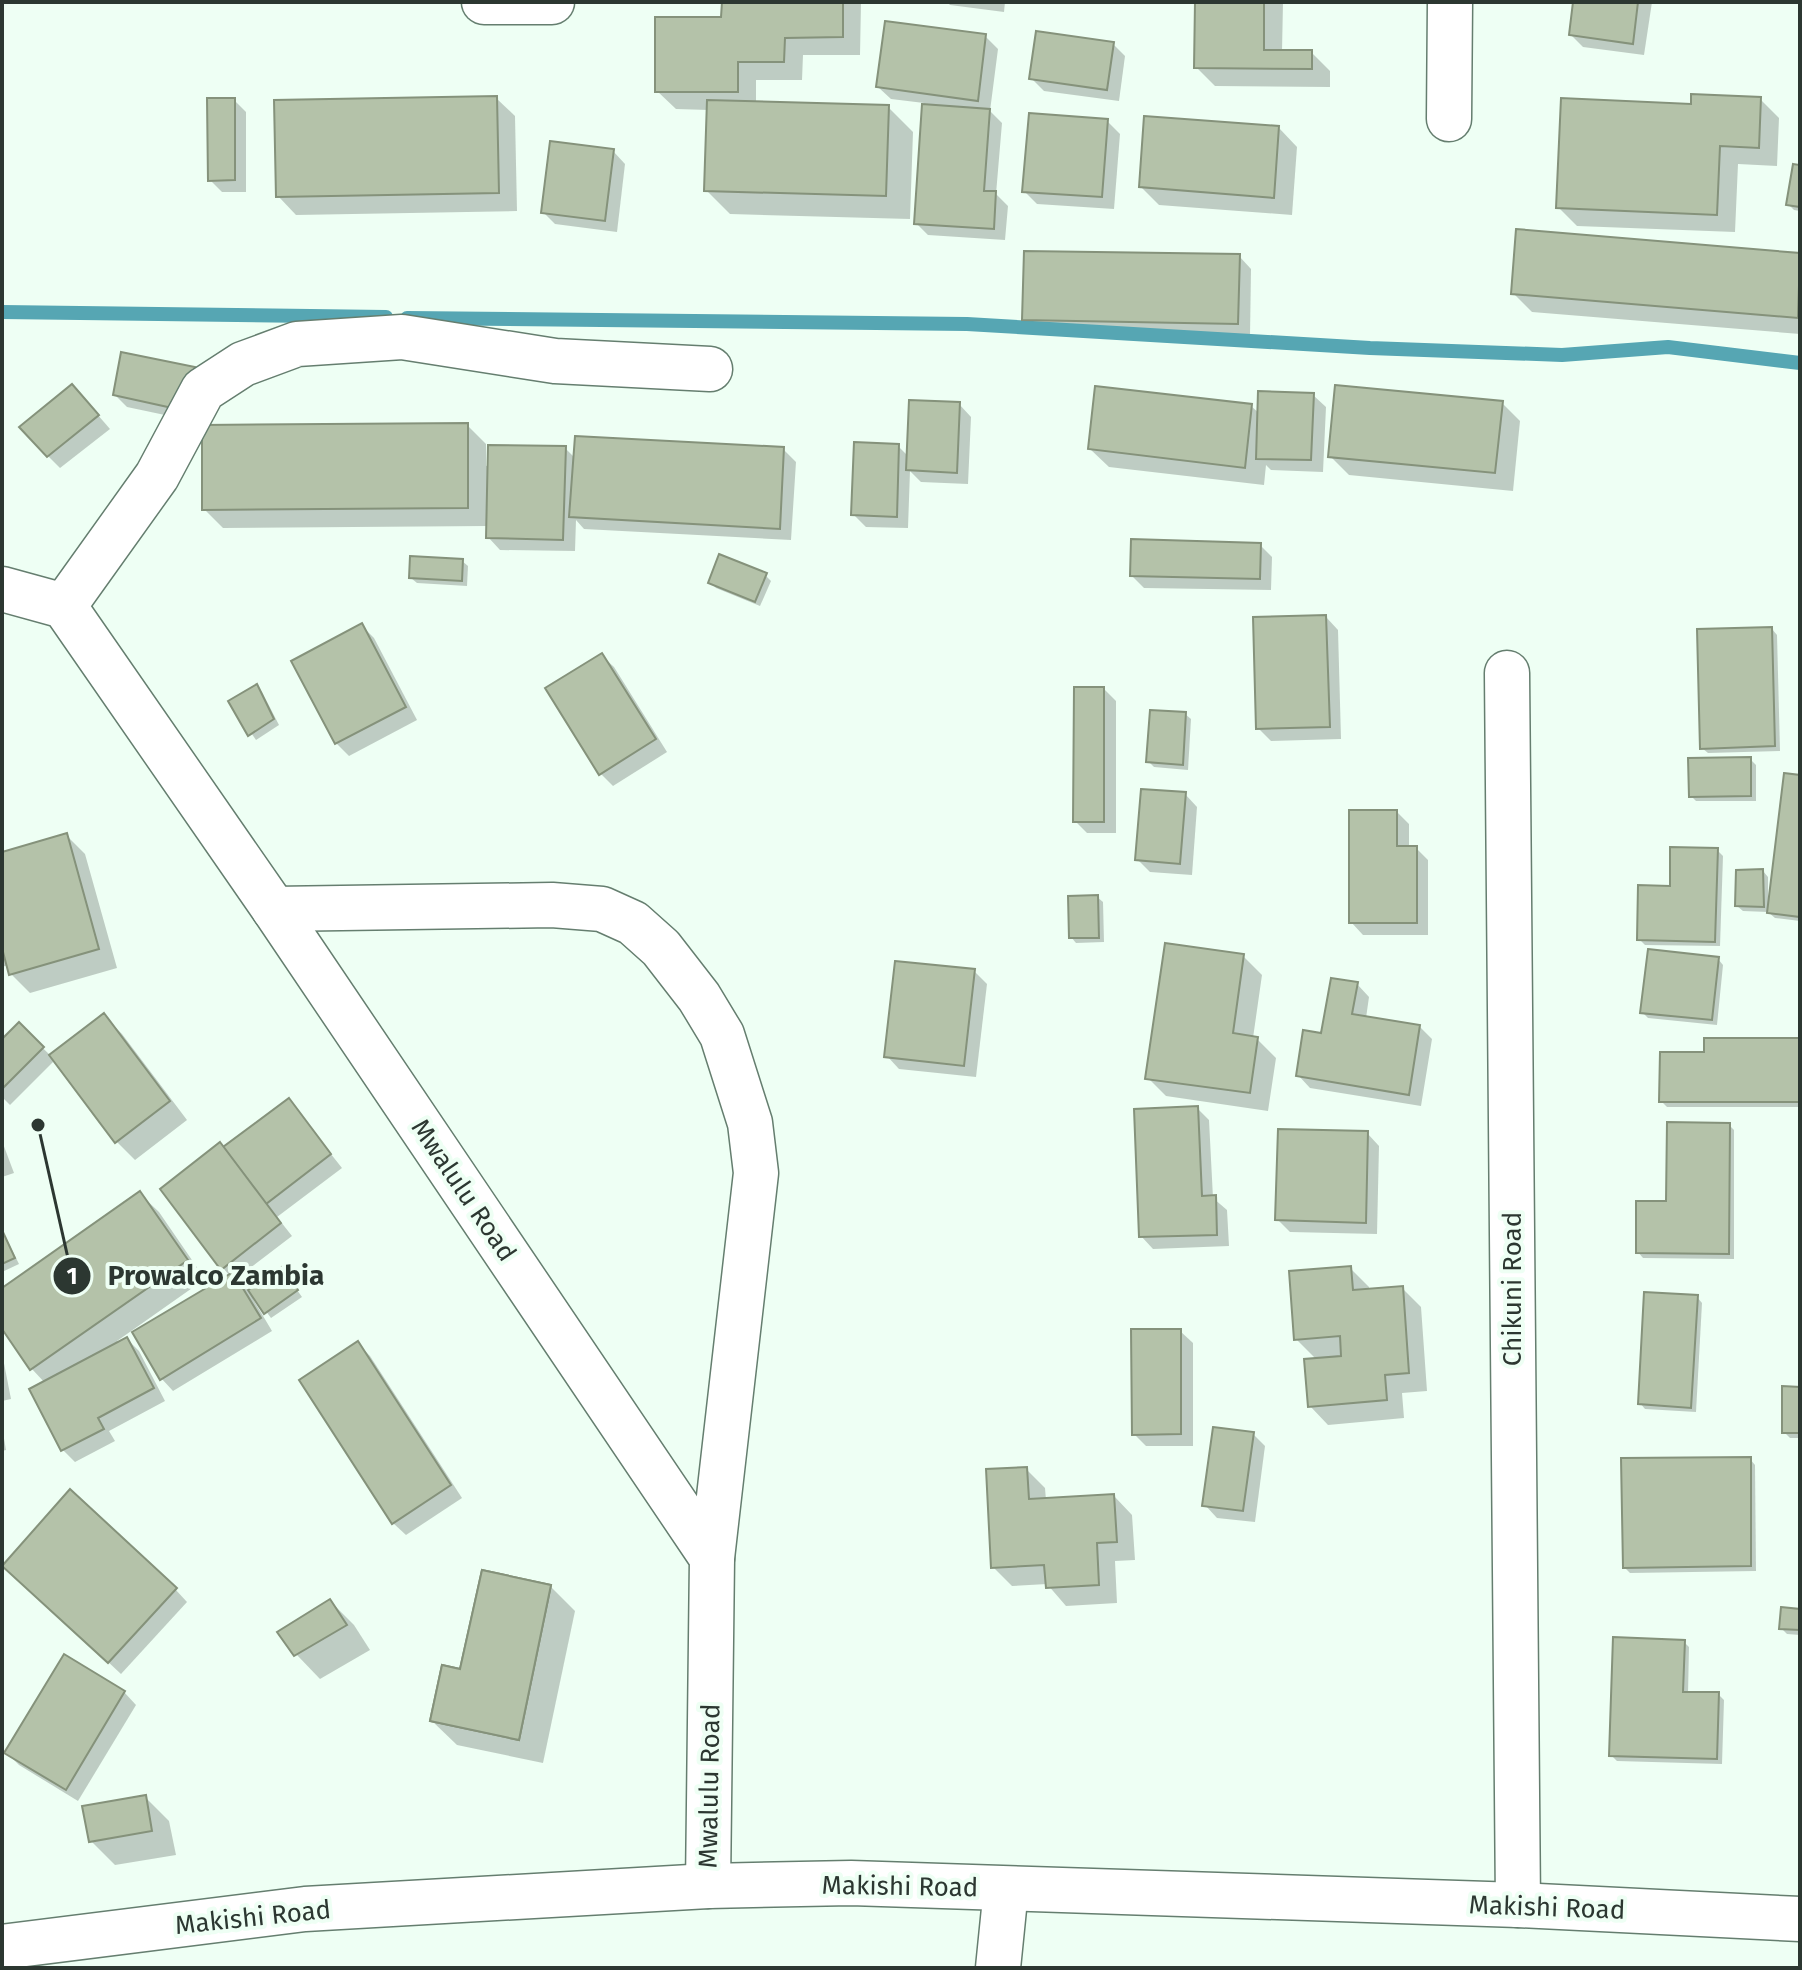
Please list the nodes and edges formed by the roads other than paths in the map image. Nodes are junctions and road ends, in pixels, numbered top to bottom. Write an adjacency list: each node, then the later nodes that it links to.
1 (484, 2): 2 (street)
2 (552, 2)
3 (1450, 2): 4 (street)
4 (1449, 119)
5 (710, 369): 7 (street)
6 (2, 589): 7 (street)
7 (64, 606): 9 (street, Mwalulu Road)
8 (1507, 673): 13 (street, Chikuni Road)
9 (274, 909): 10 (street, Mwalulu Road); 10 (street)
10 (712, 1558): 11 (street, Mwalulu Road)
11 (708, 1886): 12 (street, Makishi Road); 15 (street, Makishi Road)
12 (1006, 1889): 13 (street, Makishi Road); 16 (street)
13 (1518, 1905): 14 (street, Makishi Road)
14 (1800, 1919)
15 (2, 1947)
16 (998, 1968)

